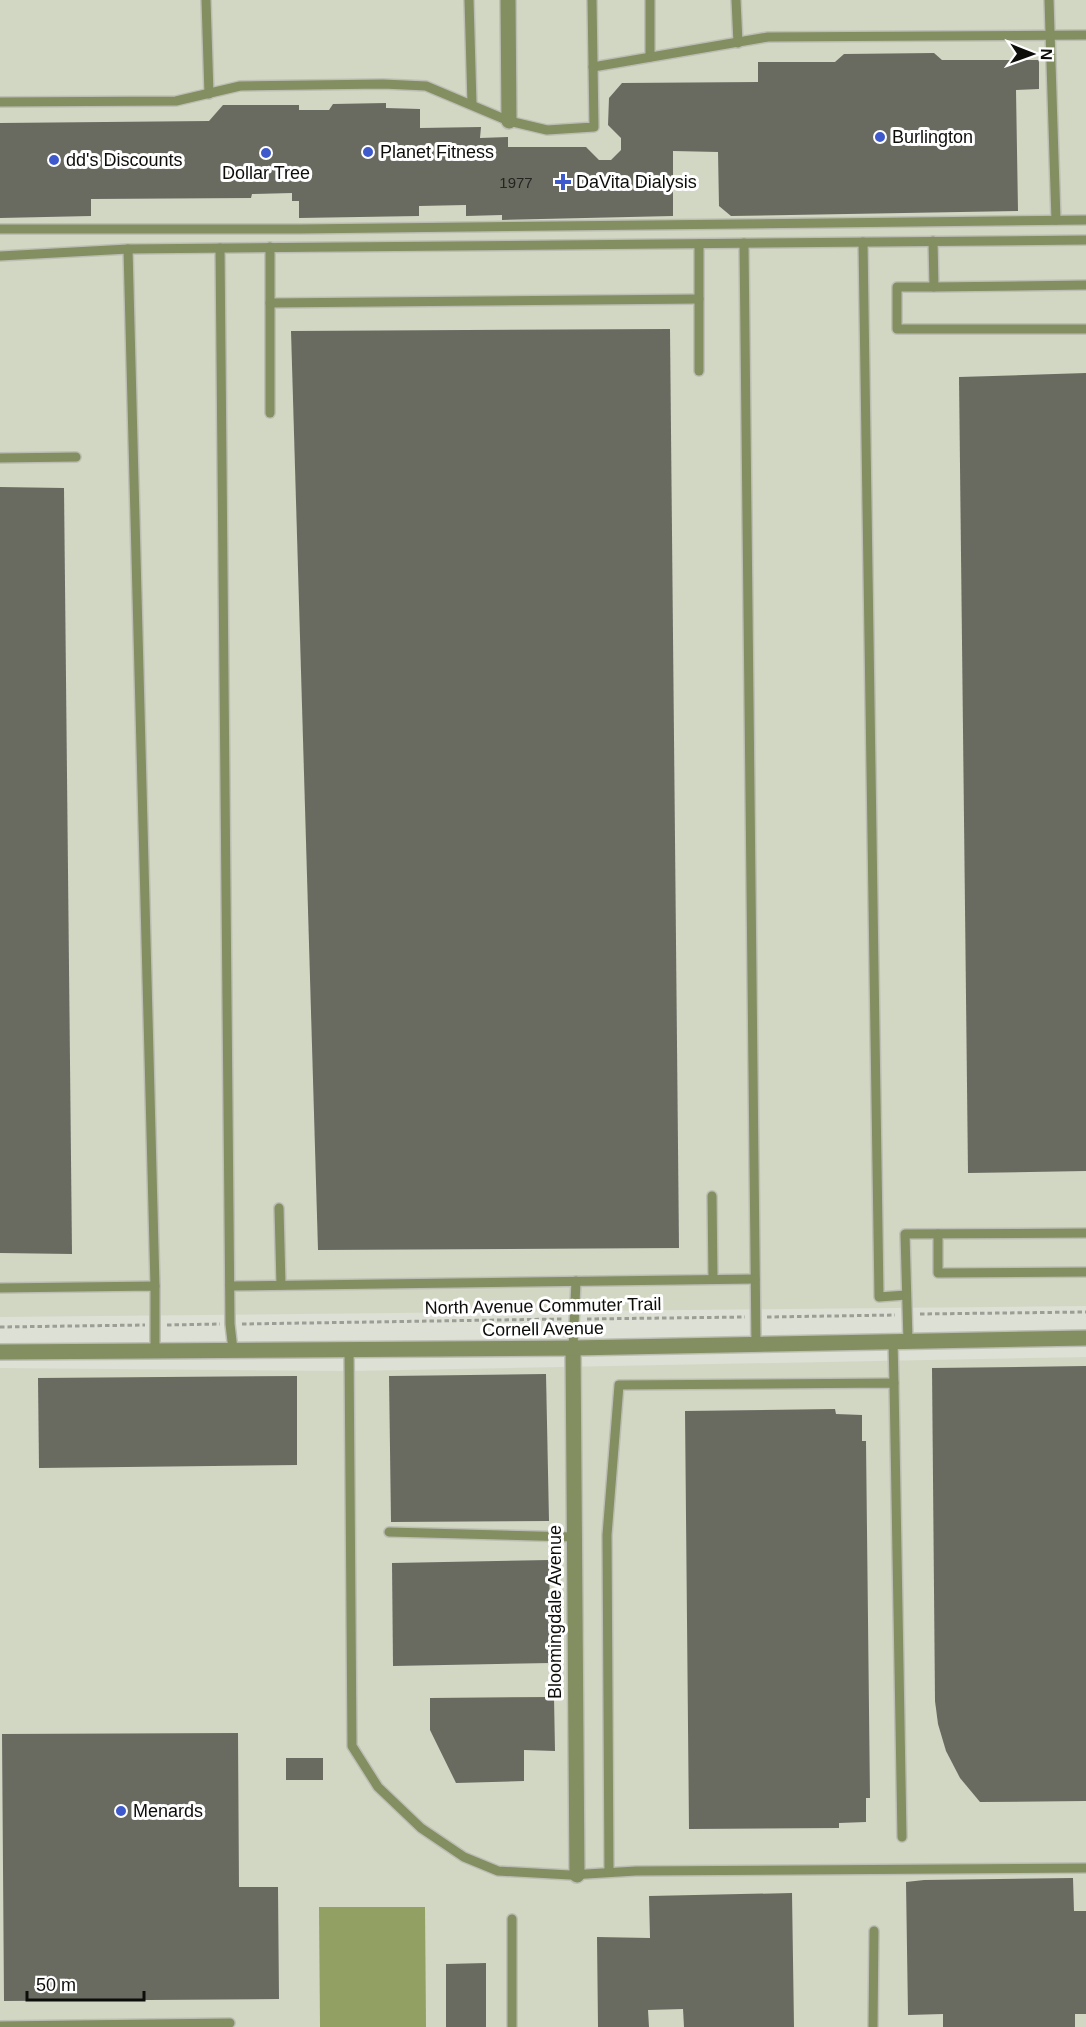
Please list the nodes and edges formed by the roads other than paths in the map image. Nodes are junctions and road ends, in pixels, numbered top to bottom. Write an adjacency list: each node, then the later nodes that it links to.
1 (206, 0): 13 (lane)
2 (469, 0): 15 (lane)
3 (508, 0): 16 (street)
4 (592, 0): 12 (lane)
5 (650, 0): 11 (lane)
6 (736, 0): 10 (lane)
7 (1049, 0): 9 (lane)
8 (1086, 34): 9 (lane)
9 (1050, 35): 10 (lane); 17 (lane)
10 (738, 43): 11 (lane)
11 (650, 57): 12 (lane)
12 (593, 67): 16 (lane)
13 (209, 93): 14 (lane); 15 (lane)
14 (0, 102)
15 (472, 104): 16 (lane)
16 (509, 121)
17 (1056, 220): 18 (lane); 19 (lane)
18 (1086, 220)
19 (0, 229)
20 (1086, 240): 22 (lane)
21 (862, 242): 22 (lane); 23 (lane); 50 (lane)
22 (933, 242): 30 (lane)
23 (744, 243): 24 (lane); 44 (lane)
24 (699, 244): 25 (lane); 31 (lane)
25 (270, 247): 26 (lane); 32 (lane)
26 (220, 248): 27 (lane); 48 (lane)
27 (128, 249): 28 (lane); 47 (lane)
28 (0, 256)
29 (1086, 285): 30 (lane)
30 (934, 287): 33 (lane)
31 (699, 299): 32 (lane); 34 (lane)
32 (270, 303): 35 (lane)
33 (1086, 329)
34 (699, 371)
35 (270, 413)
36 (76, 457): 37 (lane)
37 (0, 458)
38 (712, 1196): 43 (lane)
39 (279, 1209): 46 (lane)
40 (1086, 1233): 41 (lane)
41 (938, 1234): 42 (lane); 50 (lane)
42 (1086, 1272)
43 (713, 1279): 44 (lane); 45 (lane)
44 (755, 1279): 53 (lane)
45 (576, 1281): 46 (lane); 54 (lane)
46 (281, 1285): 48 (lane)
47 (154, 1286): 49 (lane); 57 (lane)
48 (230, 1286): 55 (lane)
49 (0, 1288)
50 (906, 1295): 52 (lane)
51 (1086, 1338): 52 (street, Cornell Avenue)
52 (900, 1342): 53 (street, Cornell Avenue); 59 (lane)
53 (756, 1345): 54 (street, Cornell Avenue)
54 (573, 1348): 56 (street, Cornell Avenue); 61 (street, Bloomingdale Avenue)
55 (233, 1350): 56 (street, Cornell Avenue); 57 (street, Cornell Avenue)
56 (349, 1350): 65 (lane)
57 (155, 1351): 58 (street, Cornell Avenue)
58 (0, 1352)
59 (894, 1383): 62 (lane); 64 (lane)
60 (389, 1532): 61 (lane)
61 (574, 1538): 65 (street, Bloomingdale Avenue)
62 (902, 1837)
63 (1086, 1868): 64 (lane)
64 (609, 1872): 65 (lane)
65 (577, 1875)
66 (512, 1919): 70 (lane)
67 (874, 1931): 71 (lane)
68 (230, 2023): 69 (lane)
69 (0, 2026)
70 (512, 2027)
71 (873, 2027)

